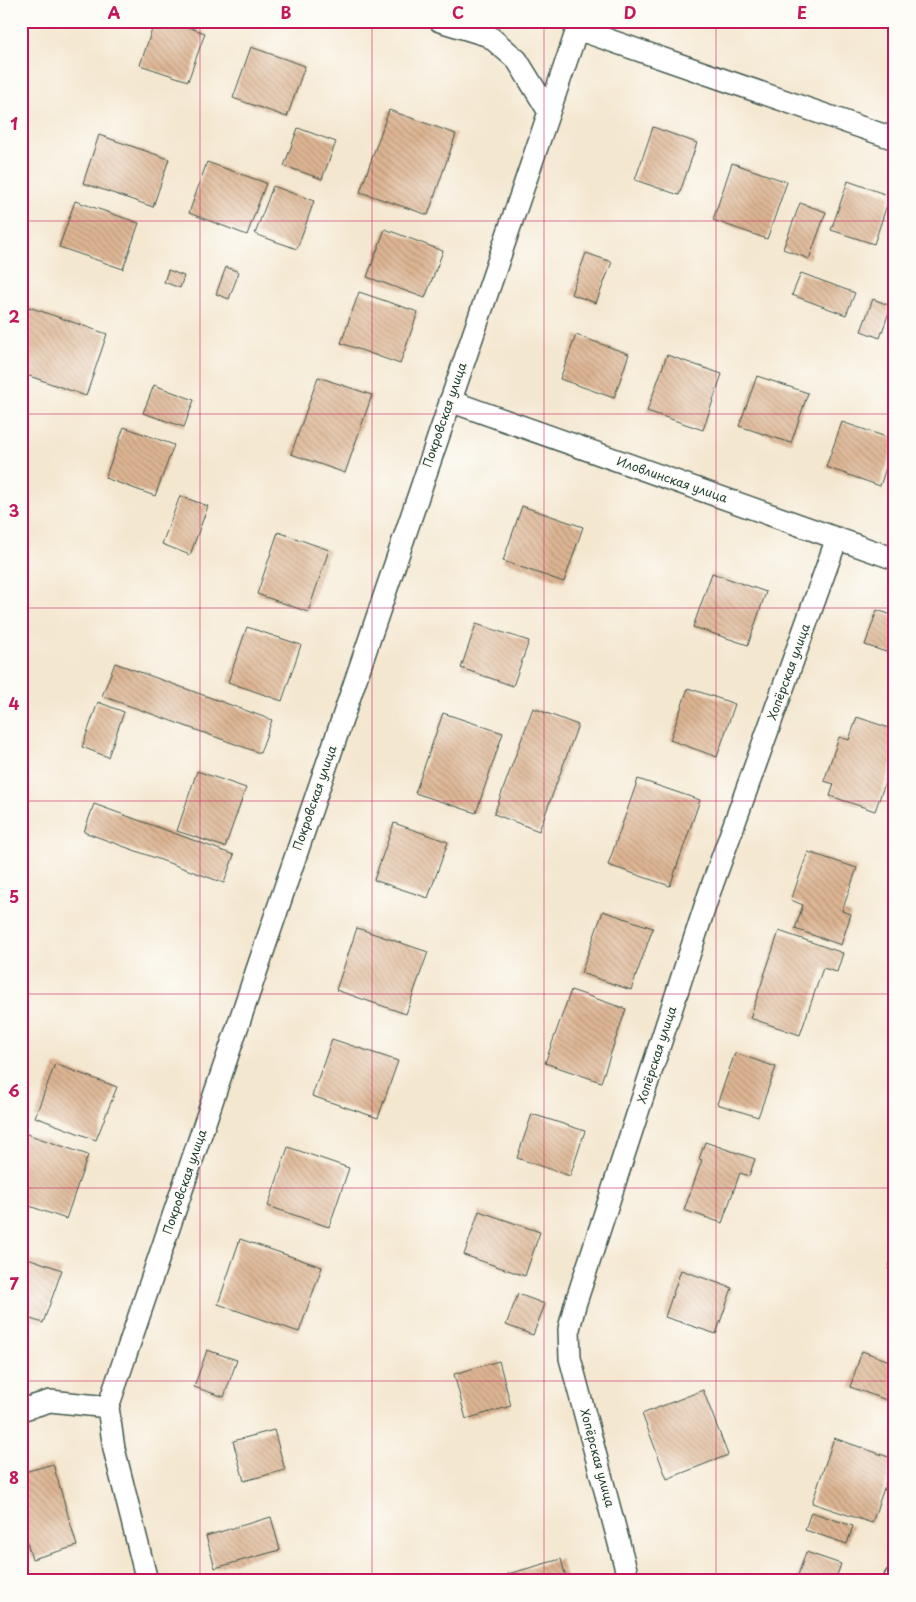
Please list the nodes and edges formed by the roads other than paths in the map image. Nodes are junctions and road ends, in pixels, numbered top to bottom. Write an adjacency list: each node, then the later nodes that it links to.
1 (440, 21): 3 (street)
2 (578, 25): 3 (street, Покровская улица); 4 (street)
3 (549, 112): 5 (street, Покровская улица)
4 (895, 139)
5 (450, 401): 6 (street, Иловлинская улица); 8 (street, Покровская улица)
6 (837, 538): 7 (street, Иловлинская улица); 11 (street, Хопёрская улица)
7 (895, 559)
8 (108, 1407): 9 (street); 10 (street, Покровская улица)
9 (21, 1410)
10 (147, 1581)
11 (629, 1581)

